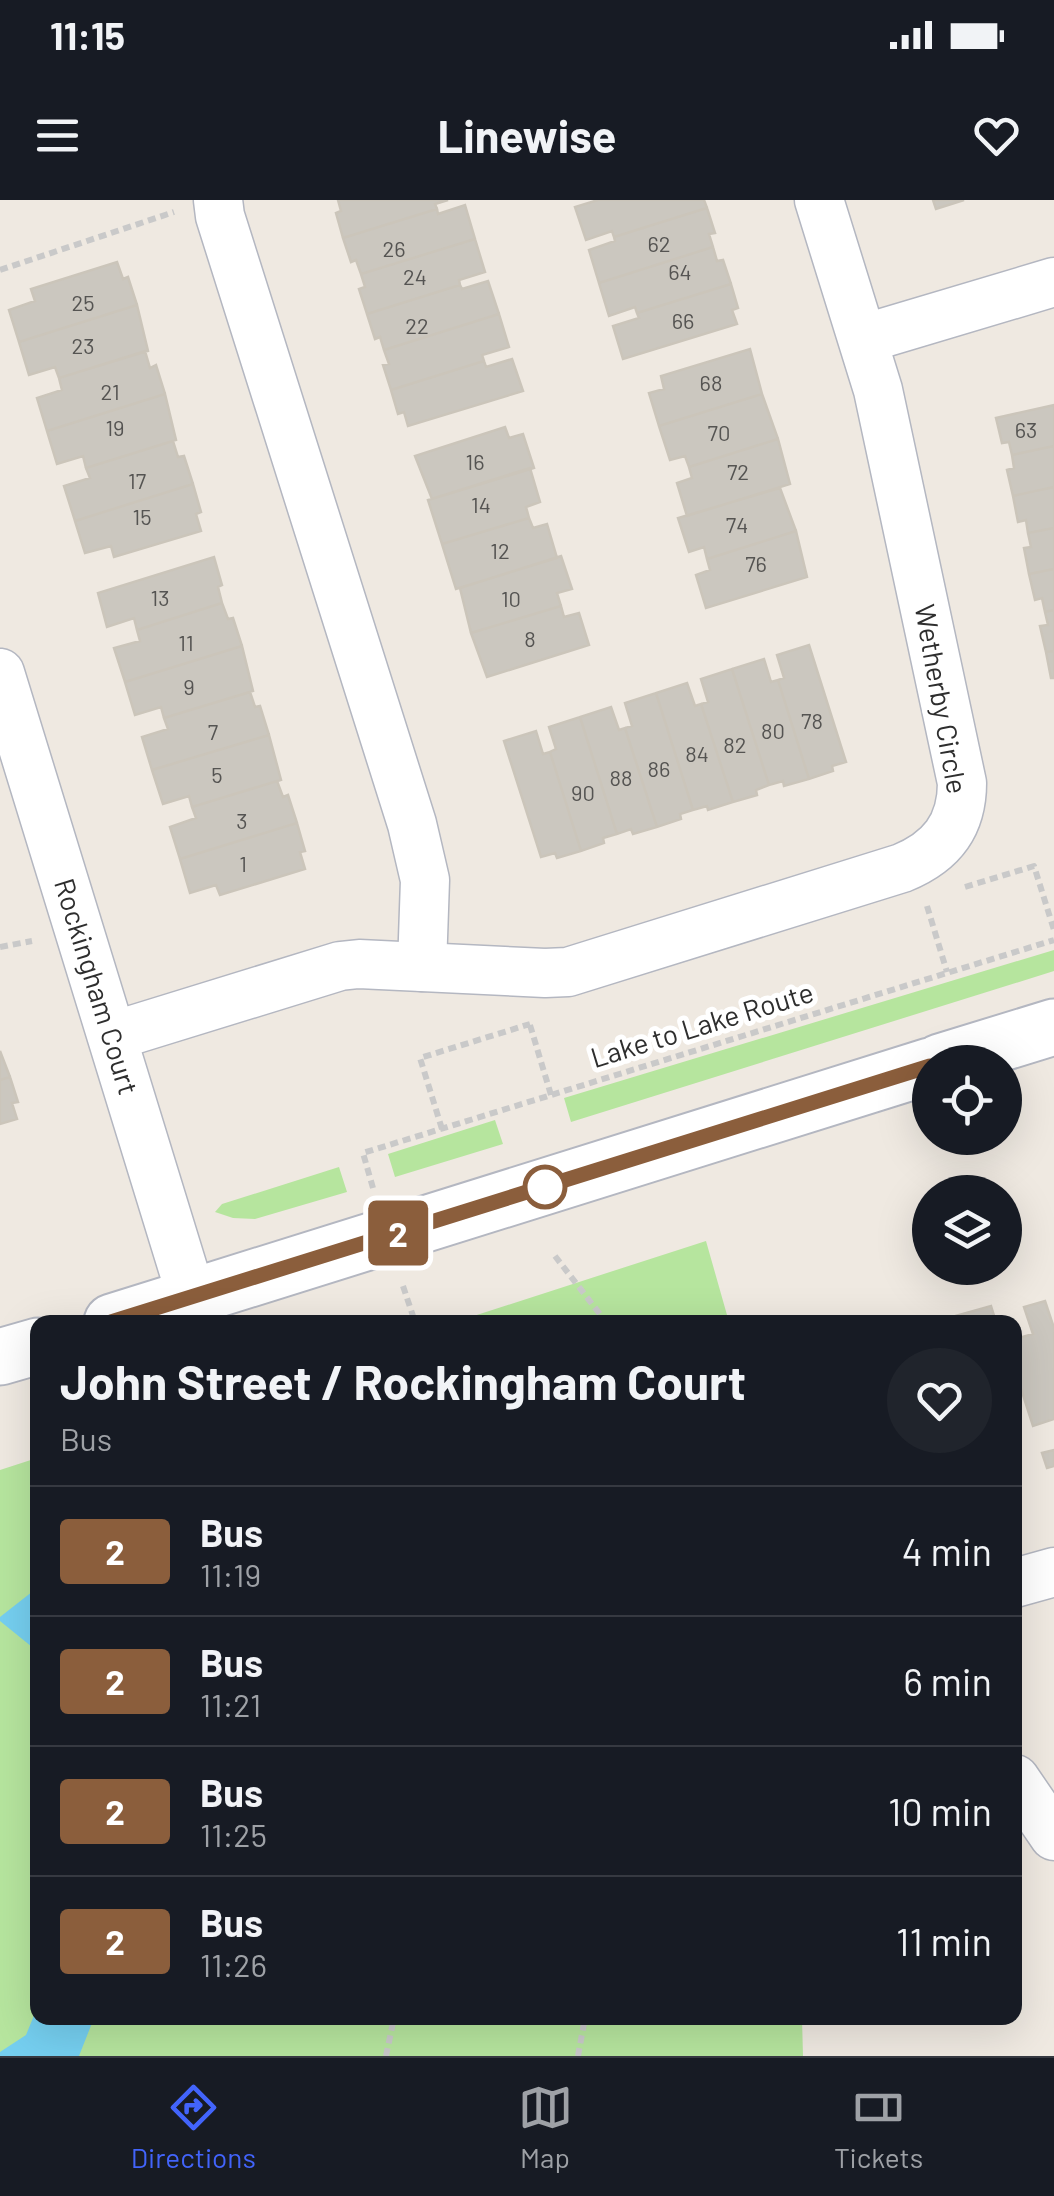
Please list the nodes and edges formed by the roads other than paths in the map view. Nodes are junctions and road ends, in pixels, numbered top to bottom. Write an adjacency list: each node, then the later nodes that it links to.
1 (820, 200): 4 (street, Wetherby Circle)
2 (200, 204): 6 (street)
3 (1054, 282): 4 (street)
4 (862, 339): 6 (street, Wetherby Circle)
5 (0, 673): 8 (street, Rockingham Court)
6 (422, 967): 8 (street, Wetherby Circle)
7 (1054, 1027): 9 (main road)
8 (113, 1036): 11 (street, Rockingham Court)
9 (995, 1045)
10 (912, 1072): 11 (main road)
11 (192, 1298): 12 (main road)
12 (135, 1315)
13 (30, 1348): 14 (main road)
14 (0, 1357)
15 (1054, 1572): 16 (street)
16 (1022, 1581)
17 (1022, 1789): 18 (street)
18 (1054, 1836)

